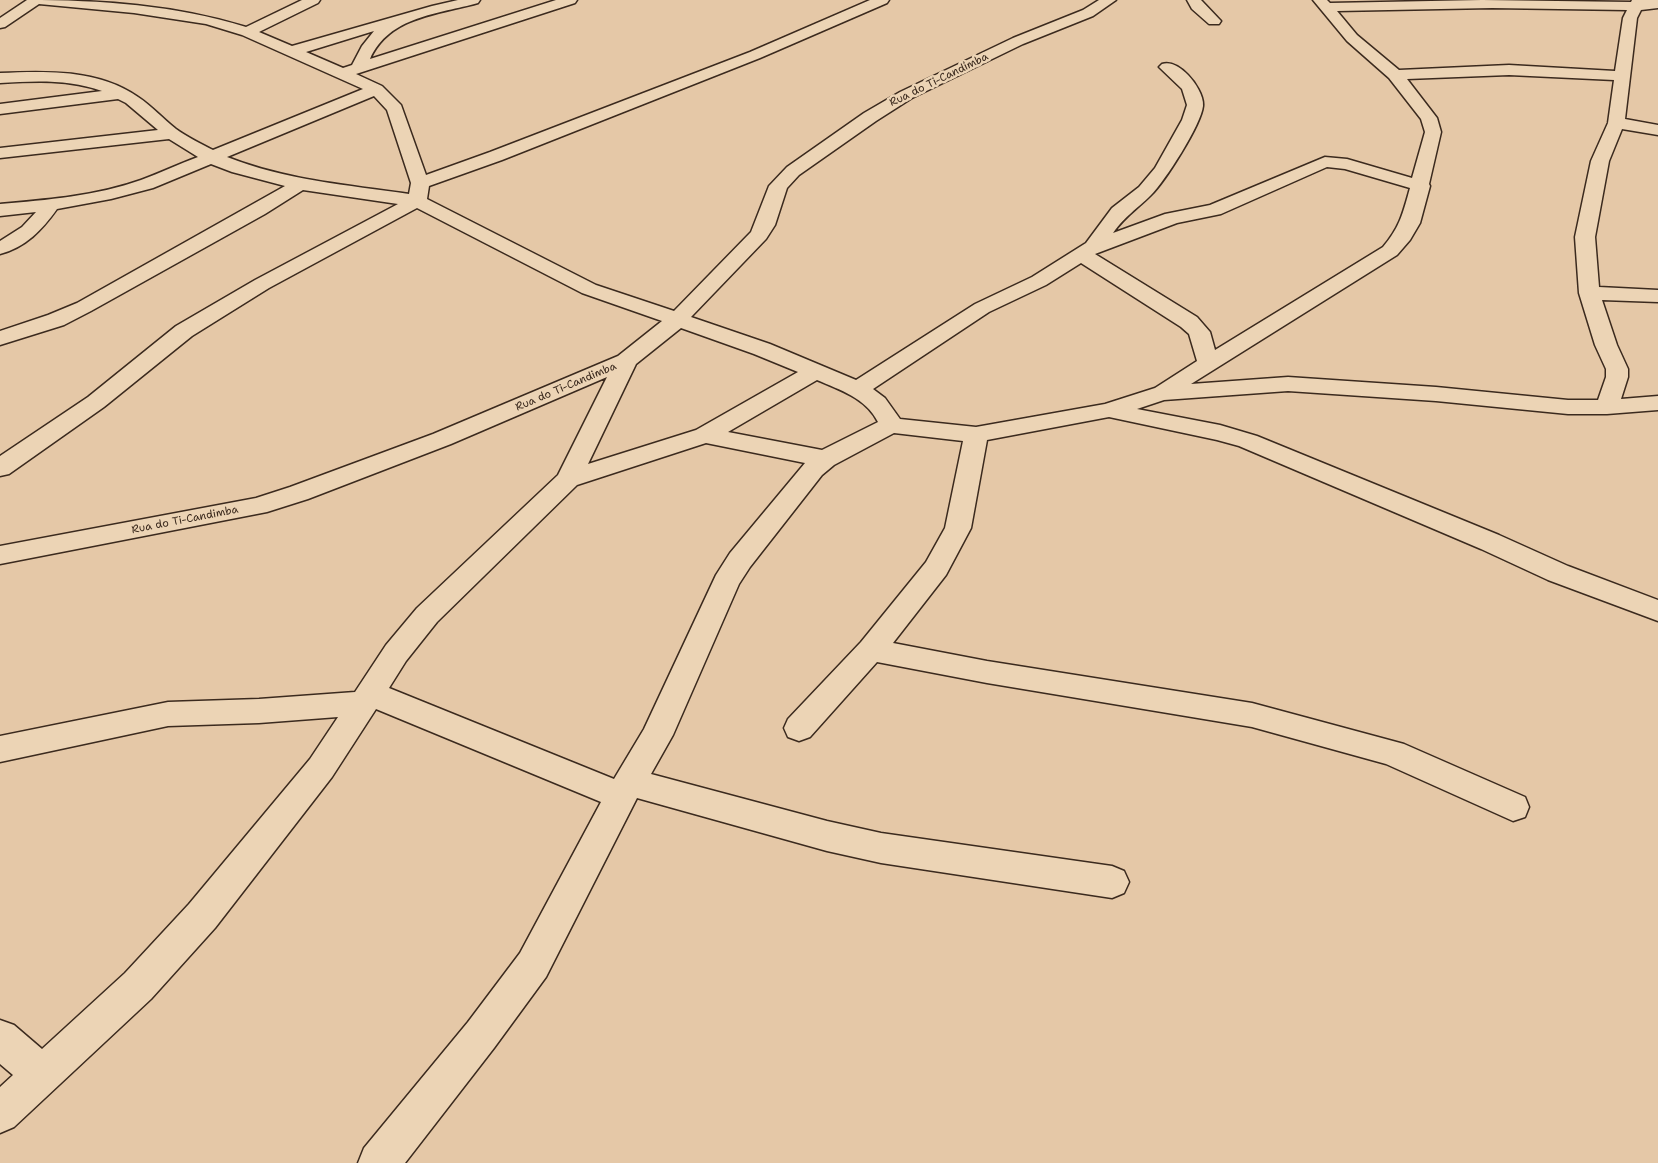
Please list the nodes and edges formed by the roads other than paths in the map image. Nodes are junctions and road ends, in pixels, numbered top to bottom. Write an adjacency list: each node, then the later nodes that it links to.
1 (36, 0): 14 (street); 18 (street)
2 (154, 0): 14 (street)
3 (312, 0): 19 (street)
4 (473, 0): 15 (street)
5 (570, 0): 21 (street)
6 (852, 0): 16 (street)
7 (882, 0): 16 (street)
8 (1109, 0): 44 (street, Rua do Ti-Candimba)
9 (1194, 0): 17 (street)
10 (1491, 2): 11 (street); 12 (street)
11 (1638, 3): 13 (street); 25 (street)
12 (1322, 4): 24 (street)
13 (1658, 4)
14 (134, 9): 19 (street)
15 (403, 18): 20 (street); 21 (street)
16 (830, 21): 37 (street)
17 (1214, 21)
18 (0, 24)
19 (247, 32): 20 (street)
20 (292, 52): 23 (street)
21 (359, 67): 23 (street)
22 (1167, 67): 41 (street)
23 (342, 73): 27 (street)
24 (1395, 75): 25 (street); 36 (street)
25 (1623, 76): 30 (street)
26 (0, 78): 28 (street)
27 (376, 89): 34 (street); 37 (street)
28 (121, 94): 29 (street); 32 (street)
29 (0, 109)
30 (1616, 122): 31 (street); 42 (street)
31 (1658, 130)
32 (172, 134): 33 (street); 34 (street)
33 (0, 153)
34 (213, 158): 35 (street); 38 (street)
35 (300, 184): 37 (street); 45 (street)
36 (1421, 186): 41 (street); 47 (street)
37 (418, 192): 44 (street); 58 (street)
38 (50, 205): 39 (street); 40 (street)
39 (0, 210)
40 (0, 248)
41 (1087, 251): 47 (street); 49 (street)
42 (1589, 293): 43 (street); 52 (street)
43 (1658, 296)
44 (676, 320): 46 (street, Rua do Ti-Candimba); 48 (street)
45 (0, 338)
46 (626, 361): 59 (street); 60 (street, Rua do Ti-Candimba)
47 (1208, 362): 50 (street)
48 (816, 371): 49 (street); 56 (street)
49 (858, 388): 54 (street)
50 (1161, 393): 52 (street); 53 (street)
51 (1658, 403): 52 (street)
52 (1607, 407)
53 (1109, 410): 55 (street); 61 (street)
54 (891, 425): 55 (street); 57 (street)
55 (976, 435): 62 (street)
56 (705, 436): 57 (street); 59 (street)
57 (825, 459): 66 (street)
58 (0, 468)
59 (568, 479): 63 (street)
60 (0, 555)
61 (1658, 611)
62 (871, 650): 64 (street); 67 (street)
63 (366, 698): 65 (street); 66 (street); 70 (street)
64 (799, 728)
65 (0, 749)
66 (626, 789): 68 (street); 72 (street)
67 (1513, 807)
68 (1112, 882)
69 (0, 1039): 70 (street)
70 (43, 1075): 71 (street)
71 (0, 1113)
72 (378, 1163)

